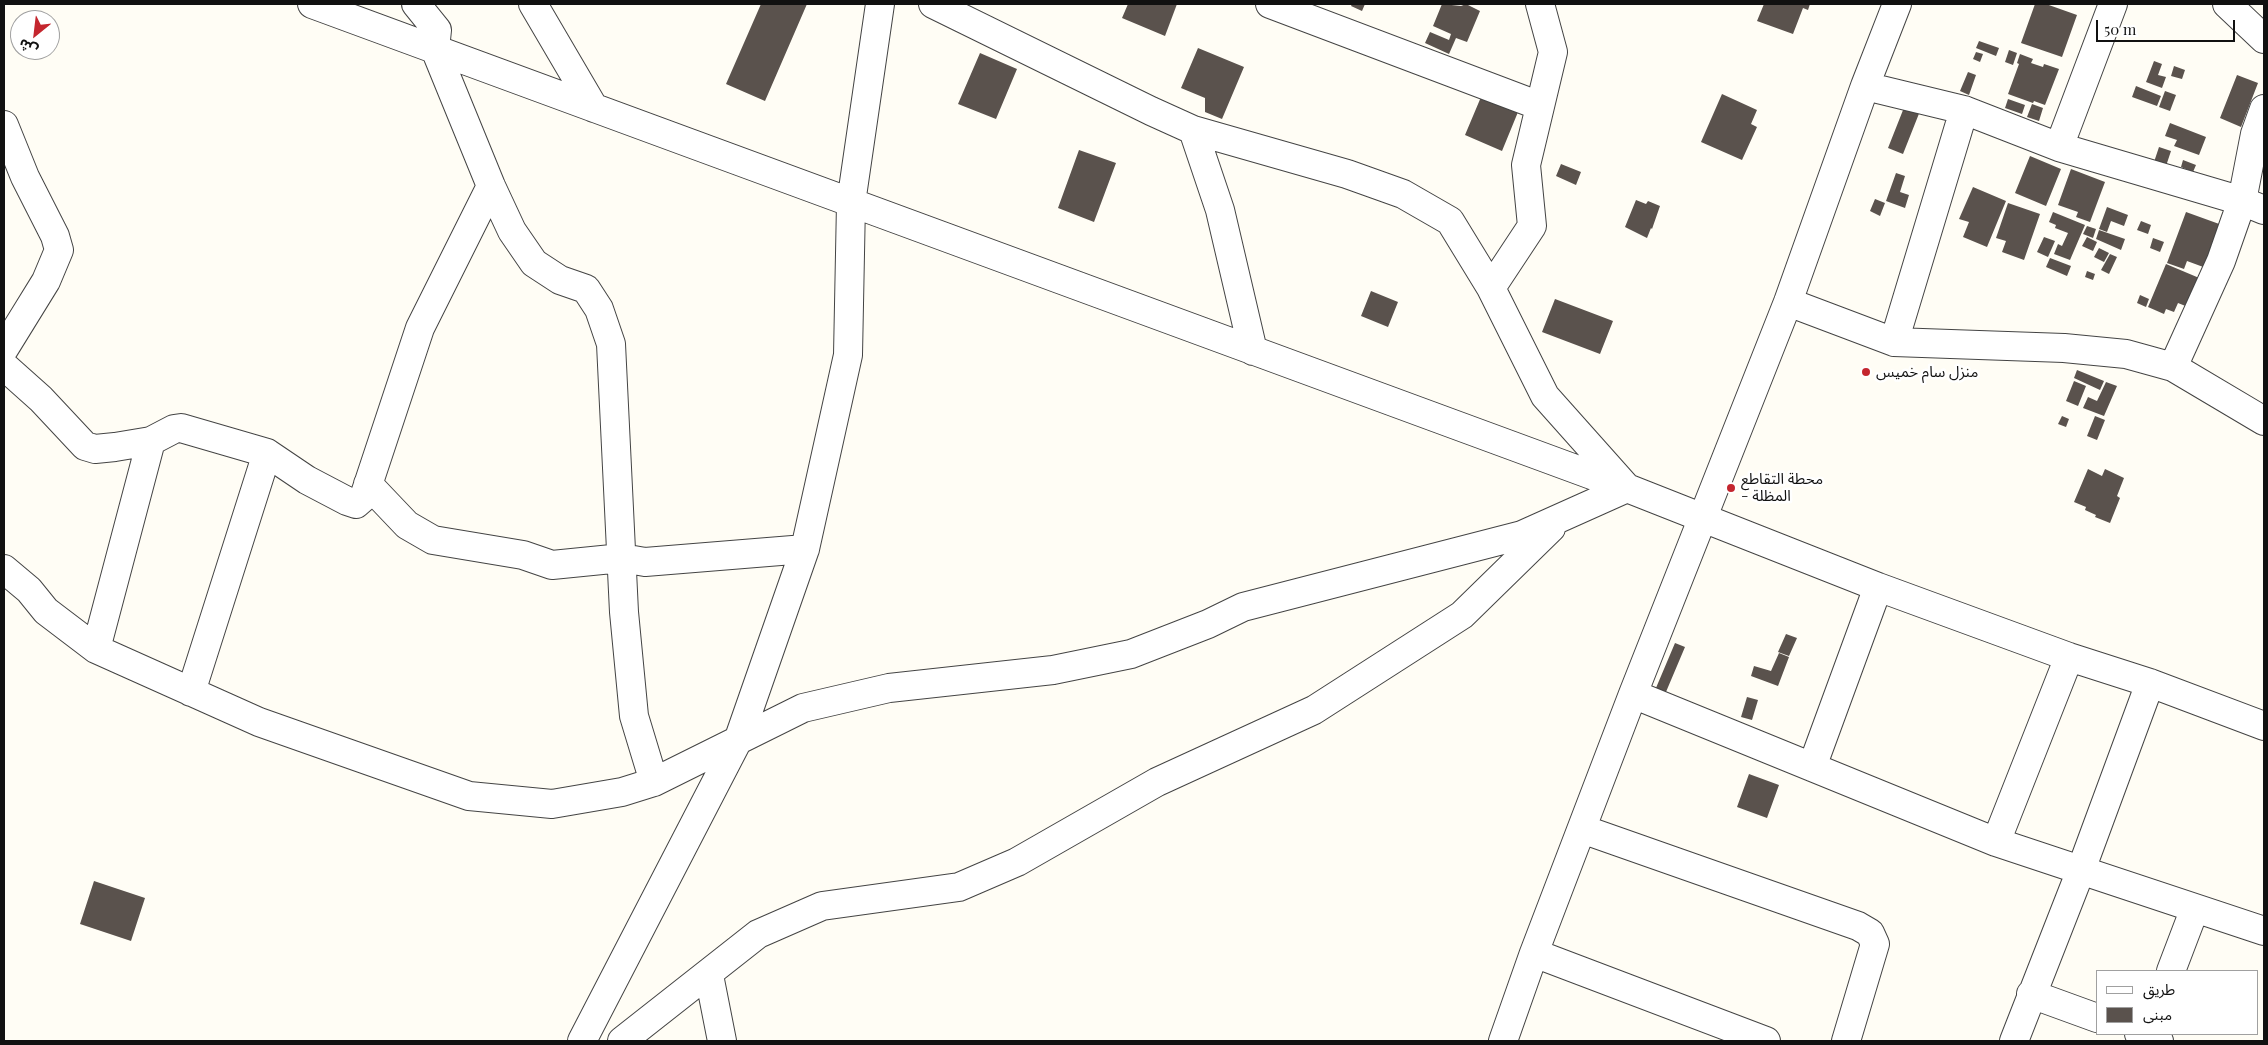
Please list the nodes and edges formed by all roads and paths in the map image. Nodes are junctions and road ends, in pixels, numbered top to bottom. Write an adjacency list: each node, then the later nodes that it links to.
1 (312, 4): 13 (street)
2 (416, 4): 13 (street)
3 (533, 4): 17 (street)
4 (880, 4): 24 (street)
5 (933, 4): 21 (street)
6 (1270, 4): 16 (street)
7 (1540, 4): 14 (street)
8 (1559, 4): 14 (street)
9 (1897, 4): 15 (street)
10 (2113, 4): 22 (street)
11 (2227, 4): 12 (street)
12 (2264, 39)
13 (435, 49): 17 (street); 23 (street)
14 (1553, 52): 16 (street)
15 (1866, 86): 19 (street); 27 (street)
16 (1540, 106): 26 (street)
17 (594, 108): 24 (street)
18 (2264, 108): 25 (street)
19 (1964, 110): 22 (street); 28 (street)
20 (4, 126): 29 (street)
21 (1193, 130): 26 (street); 30 (street)
22 (2059, 147): 25 (street)
23 (491, 186): 36 (street); 41 (street)
24 (851, 202): 30 (street); 40 (street)
25 (2253, 206): 32 (street)
26 (1491, 288): 37 (street)
27 (1788, 302): 28 (street); 38 (street)
28 (1894, 342): 32 (street)
29 (4, 349)
30 (1252, 350): 37 (street)
31 (4, 366): 34 (street)
32 (2173, 366): 33 (street)
33 (2264, 421)
34 (151, 441): 35 (street); 44 (street)
35 (267, 452): 36 (street); 47 (street)
36 (368, 484): 41 (street)
37 (1627, 488): 38 (street); 39 (street)
38 (1702, 518): 43 (street); 48 (street)
39 (1560, 519): 50 (street); 60 (street)
40 (805, 549): 41 (street); 50 (street)
41 (622, 558): 52 (street)
42 (4, 569): 44 (street)
43 (1878, 587): 45 (street); 51 (street)
44 (96, 649): 47 (street)
45 (2069, 656): 46 (street); 54 (street)
46 (2150, 683): 49 (street); 55 (street)
47 (191, 692): 52 (street)
48 (1633, 694): 51 (street); 53 (street)
49 (2264, 726)
50 (740, 738): 52 (street); 63 (street)
51 (1812, 767): 54 (street)
52 (654, 782)
53 (1582, 829): 58 (street); 68 (street)
54 (1996, 842): 55 (street)
55 (2082, 870): 56 (street); 61 (street)
56 (2195, 908): 57 (street); 59 (street)
57 (2264, 932)
58 (1534, 953): 66 (street); 67 (street)
59 (2171, 970)
60 (709, 975): 64 (street); 65 (street)
61 (2031, 994): 62 (street); 69 (street)
62 (2096, 1018)
63 (582, 1041)
64 (622, 1041)
65 (722, 1041)
66 (1503, 1041)
67 (1766, 1041)
68 (1846, 1041)
69 (2014, 1041)

